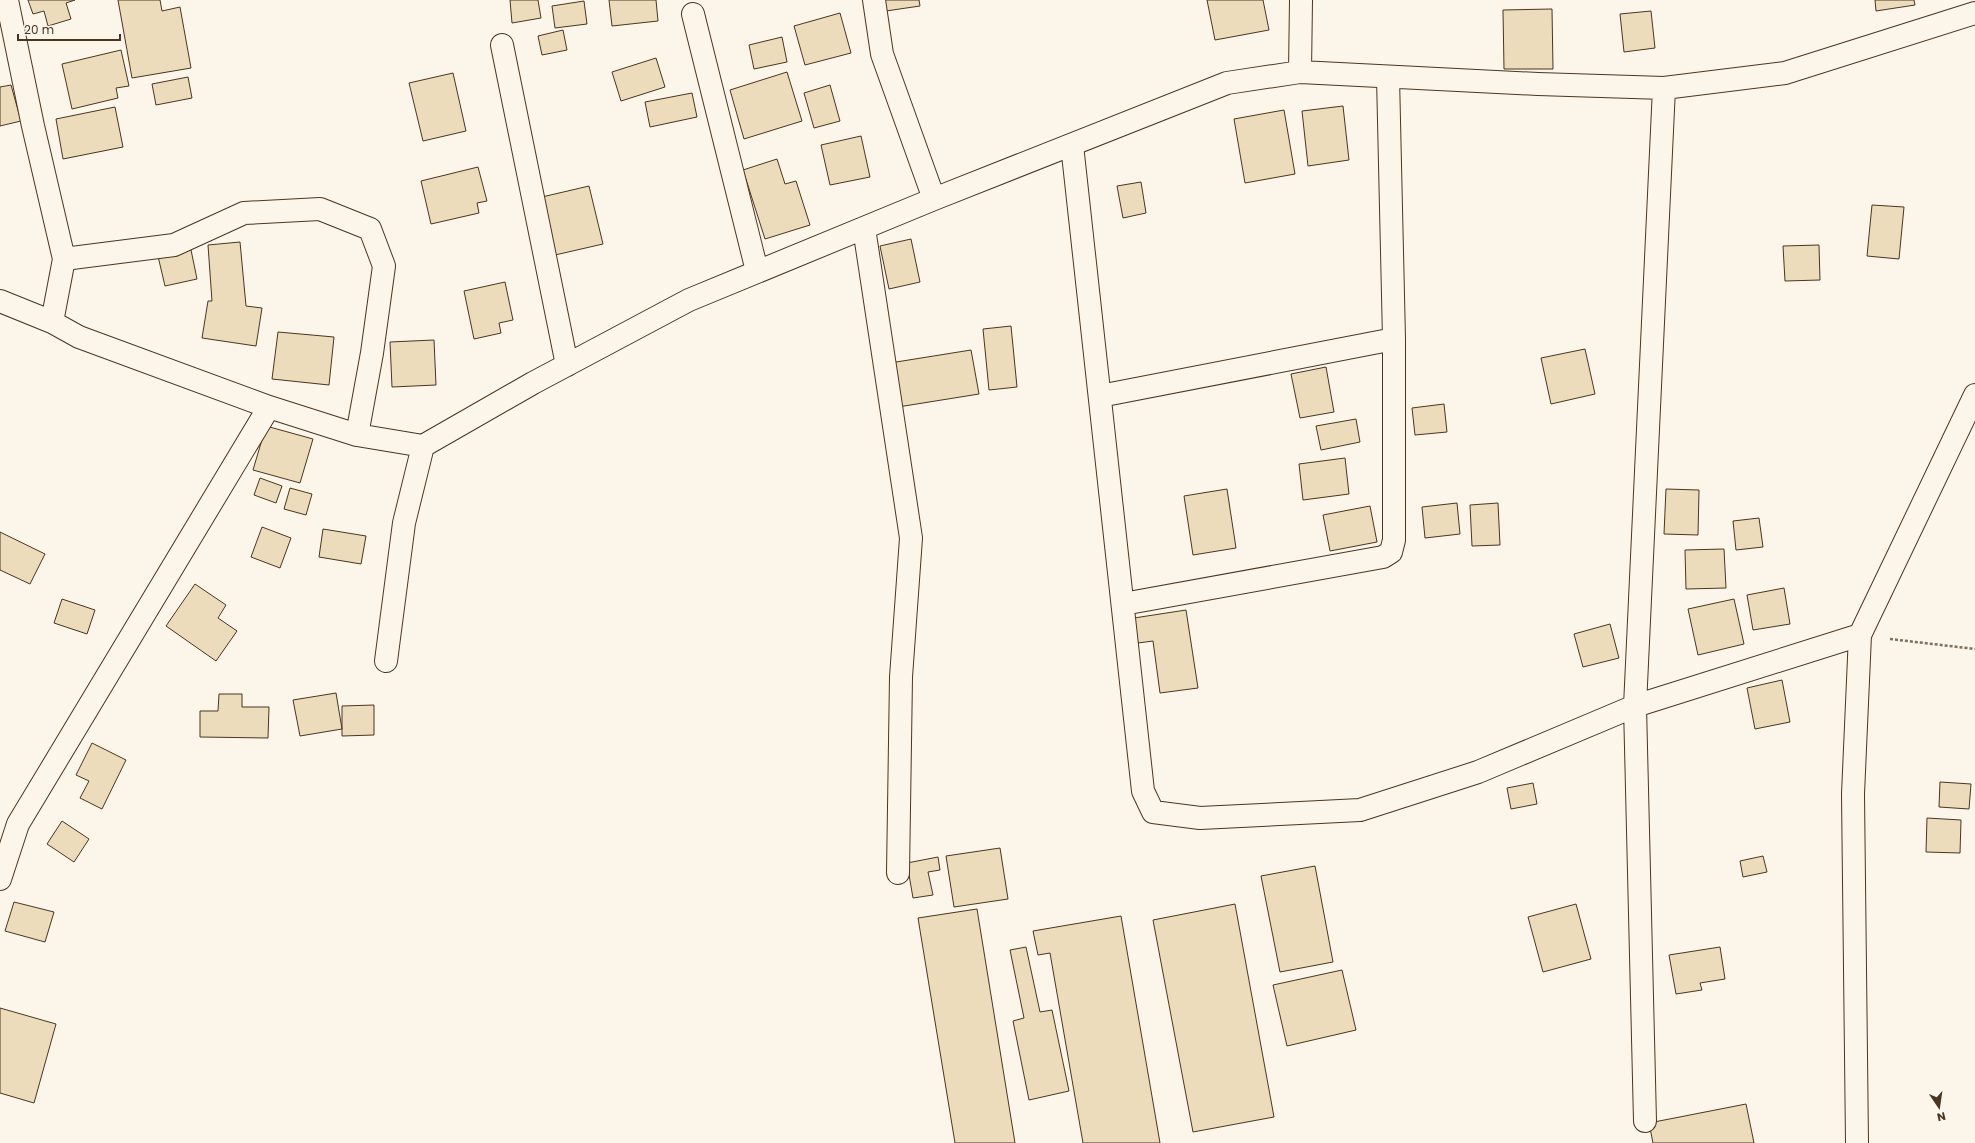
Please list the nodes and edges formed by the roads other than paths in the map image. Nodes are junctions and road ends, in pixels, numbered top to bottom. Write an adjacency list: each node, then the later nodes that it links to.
1 (7, 0): 13 (street)
2 (874, 0): 11 (street)
3 (1301, 0): 7 (street)
4 (1975, 13): 9 (street)
5 (693, 14): 14 (street)
6 (502, 45): 18 (street)
7 (1300, 72): 8 (street); 10 (street)
8 (1388, 77): 9 (street); 17 (street)
9 (1664, 88): 27 (street)
10 (1072, 145): 11 (street); 20 (street)
11 (934, 199): 12 (street)
12 (864, 228): 14 (street); 28 (street)
13 (64, 260): 16 (street); 22 (street)
14 (757, 271): 18 (street)
15 (0, 301): 16 (street)
16 (52, 322): 21 (street)
17 (1394, 339): 20 (street); 24 (street)
18 (567, 365): 23 (street)
19 (1975, 395): 25 (street)
20 (1100, 396): 24 (street)
21 (269, 407): 22 (street); 29 (street)
22 (357, 435): 23 (street)
23 (423, 446): 26 (street)
24 (1123, 604): 27 (street)
25 (1860, 635): 27 (street); 31 (street)
26 (386, 661)
27 (1635, 706): 30 (street)
28 (898, 873)
29 (0, 879)
30 (1644, 1121)
31 (1857, 1143)

